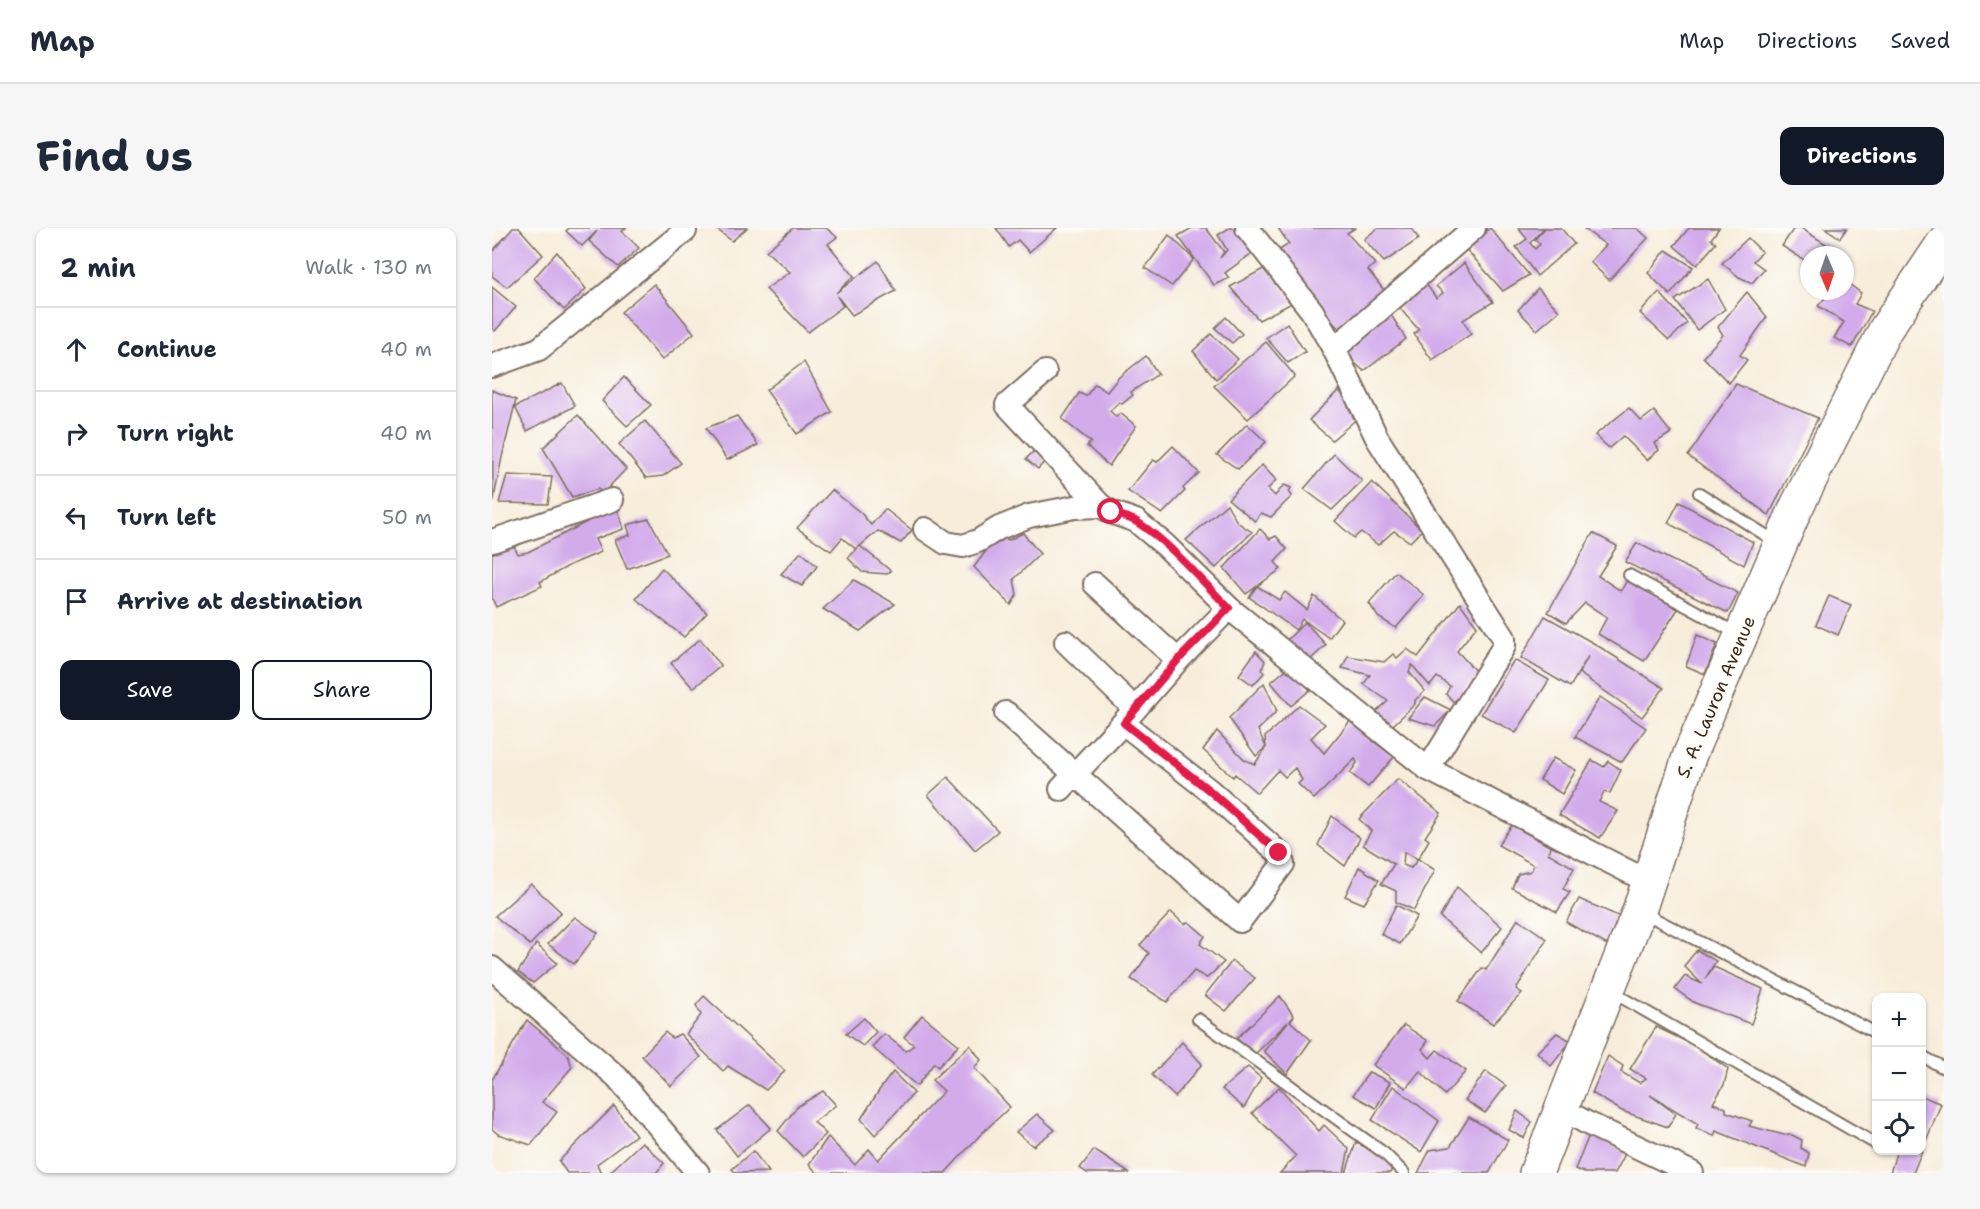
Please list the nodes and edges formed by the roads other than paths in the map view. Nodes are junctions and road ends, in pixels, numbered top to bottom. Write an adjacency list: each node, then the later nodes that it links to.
1 (1246, 228): 5 (street)
2 (1474, 228): 5 (street)
3 (685, 231): 6 (street)
4 (1944, 242): 13 (highway, S. A. Lauron Avenue)
5 (1334, 349): 22 (street)
6 (492, 366)
7 (1046, 372): 10 (street)
8 (1699, 493): 13 (lane)
9 (612, 500): 12 (street)
10 (1101, 506): 11 (street); 16 (street)
11 (925, 529)
12 (492, 541)
13 (1781, 544): 17 (highway, S. A. Lauron Avenue)
14 (1629, 575): 17 (lane)
15 (1095, 584): 19 (street)
16 (1229, 608): 19 (street); 22 (street)
17 (1741, 636): 24 (highway, S. A. Lauron Avenue)
18 (1066, 642): 21 (street)
19 (1178, 660): 21 (street)
20 (1006, 714): 23 (street)
21 (1129, 716): 23 (street); 23 (street)
22 (1428, 769): 24 (street)
23 (1069, 782)
24 (1644, 896): 26 (highway, S. A. Lauron Avenue); 28 (lane)
25 (492, 968): 33 (street)
26 (1609, 991): 31 (highway, S. A. Lauron Avenue); 32 (lane)
27 (1198, 1019): 34 (lane)
28 (1872, 1031)
29 (1926, 1058): 30 (lane)
30 (1944, 1068)
31 (1562, 1109): 35 (highway, S. A. Lauron Avenue); 36 (street)
32 (1872, 1142)
33 (698, 1173)
34 (1404, 1173)
35 (1536, 1173)
36 (1692, 1173)

